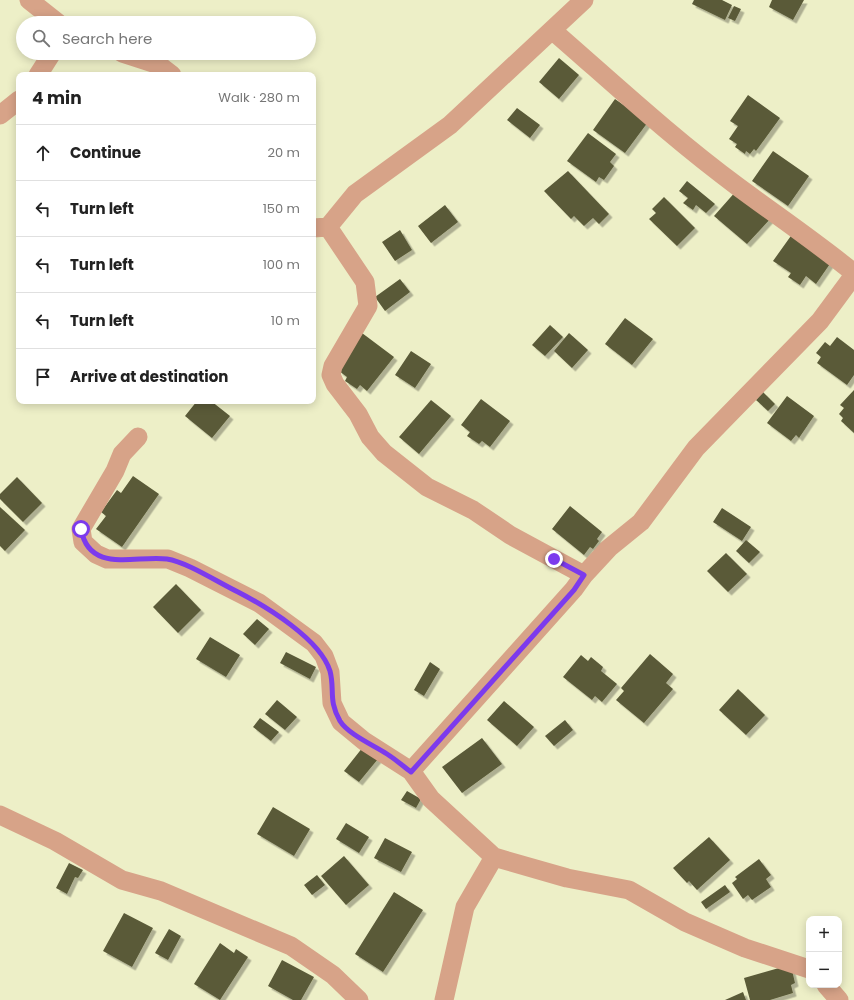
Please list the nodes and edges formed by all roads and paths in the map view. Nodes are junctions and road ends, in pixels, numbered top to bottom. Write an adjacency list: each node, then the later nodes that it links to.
1 (29, 0): 3 (street)
2 (584, 0): 4 (street)
3 (49, 16)
4 (552, 30): 11 (street); 12 (street)
5 (48, 60): 7 (street)
6 (144, 60): 8 (street)
7 (40, 72)
8 (168, 72)
9 (16, 102): 10 (street)
10 (0, 115)
11 (320, 228): 14 (street)
12 (854, 274): 14 (street)
13 (138, 437): 15 (street)
14 (584, 575): 15 (street)
15 (411, 772): 17 (street)
16 (0, 816): 20 (street)
17 (494, 857): 18 (street); 21 (street)
18 (806, 969)
19 (829, 988): 22 (street)
20 (359, 1000)
21 (444, 1000)
22 (839, 1000)

